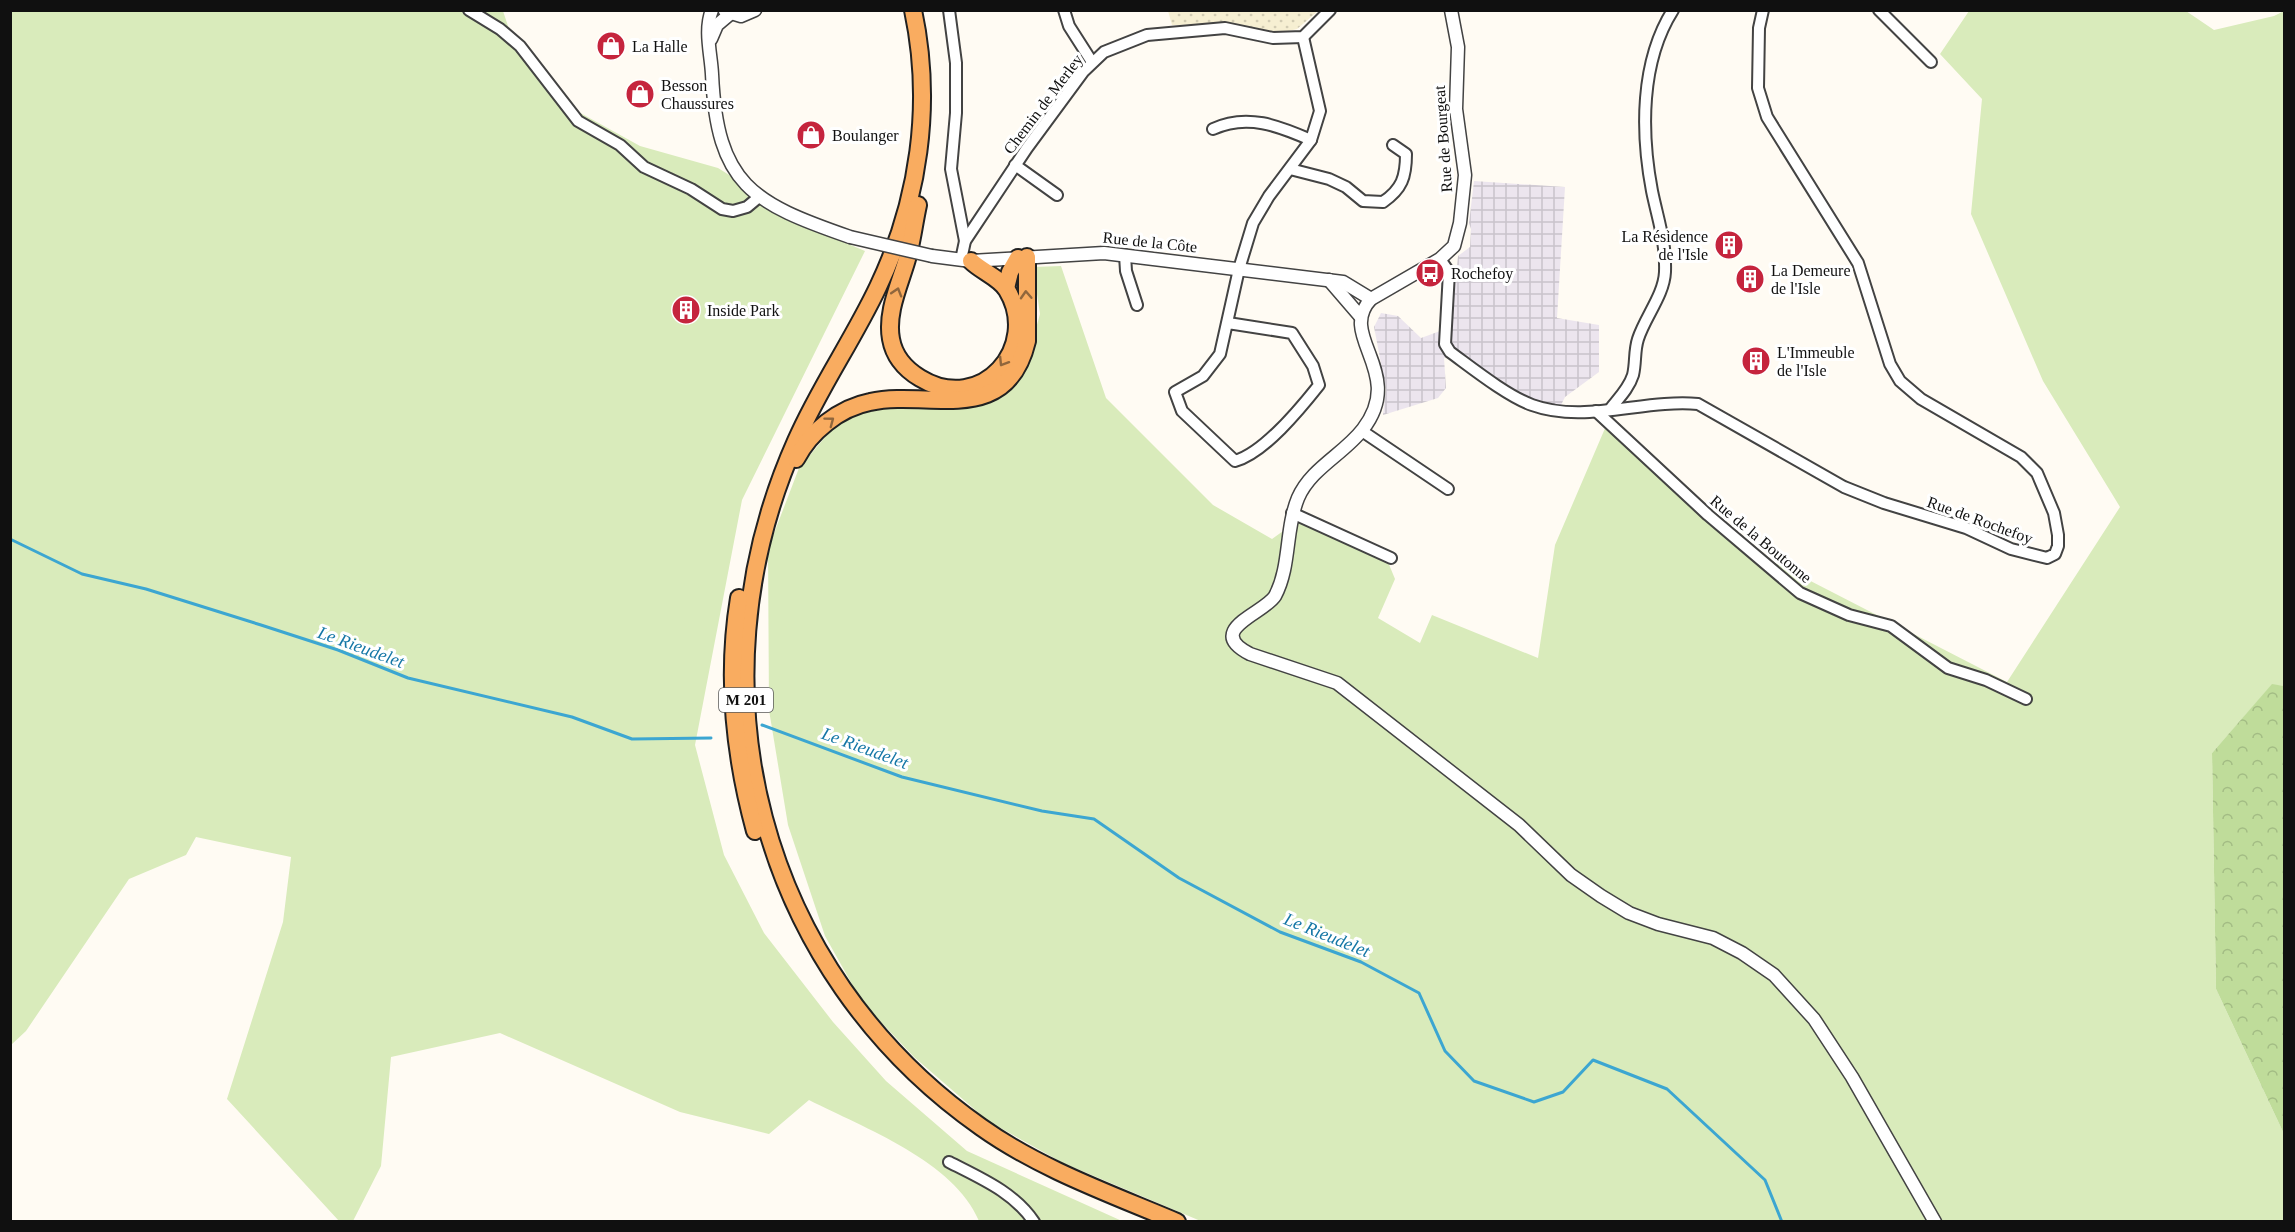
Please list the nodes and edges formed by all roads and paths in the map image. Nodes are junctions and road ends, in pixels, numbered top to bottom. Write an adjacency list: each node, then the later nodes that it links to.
1 (469, 10): 24 (street)
2 (712, 10): 15 (street)
3 (755, 10): 13 (street)
4 (907, 10): 47 (highway, M 201)
5 (915, 10): 32 (highway, one-way to 5); 42 (highway, M 201)
6 (949, 10): 25 (street)
7 (1064, 10): 16 (street)
8 (1330, 10): 14 (street)
9 (1451, 10): 28 (street, Rue de Bourgeat)
10 (1673, 10): 37 (street)
11 (1763, 10): 37 (street, Rue de Rochefoy)
12 (1879, 10): 17 (street)
13 (727, 12): 15 (street)
14 (1303, 37): 16 (street, Chemin de Merley); 19 (street)
15 (710, 43): 24 (street)
16 (1092, 62): 21 (street, Chemin de Merley)
17 (1931, 62)
18 (1213, 129): 19 (street)
19 (1311, 140): 22 (street)
20 (1393, 145): 22 (street)
21 (1015, 165): 23 (street); 25 (street, Chemin de Merley)
22 (1290, 169): 30 (street)
23 (1057, 195)
24 (759, 197): 29 (street, Rue de la Côte, bridge)
25 (965, 242): 29 (street, Chemin de Merley)
26 (1125, 255): 27 (street, Rue de la Côte); 30 (street, Rue de la Côte); 34 (street)
27 (1022, 258): 29 (street, Rue de la Côte); 32 (highway); 42 (highway, one-way to 27)
28 (1440, 259): 33 (street, Rue de Bourgeat); 38 (street, Rue de Rochefoy)
29 (966, 260): 32 (highway)
30 (1239, 269): 31 (street, Rue de la Côte); 36 (street)
31 (1329, 280): 33 (street, Rue de la Côte); 35 (street)
32 (1006, 288)
33 (1371, 299): 35 (street, Rue de Bourgeat)
34 (1137, 305)
35 (1360, 316): 39 (street)
36 (1227, 323): 36 (street)
37 (1611, 408): 38 (street, Rue de Rochefoy)
38 (1596, 411): 44 (street, Rue de la Boutonne)
39 (1362, 431): 40 (street); 41 (street)
40 (1448, 489)
41 (1292, 513): 43 (street); 49 (street)
42 (765, 522): 48 (highway, M 201)
43 (1391, 558)
44 (2026, 699)
45 (949, 1162): 46 (street)
46 (1034, 1221)
47 (1152, 1221)
48 (1177, 1221)
49 (1935, 1221)

